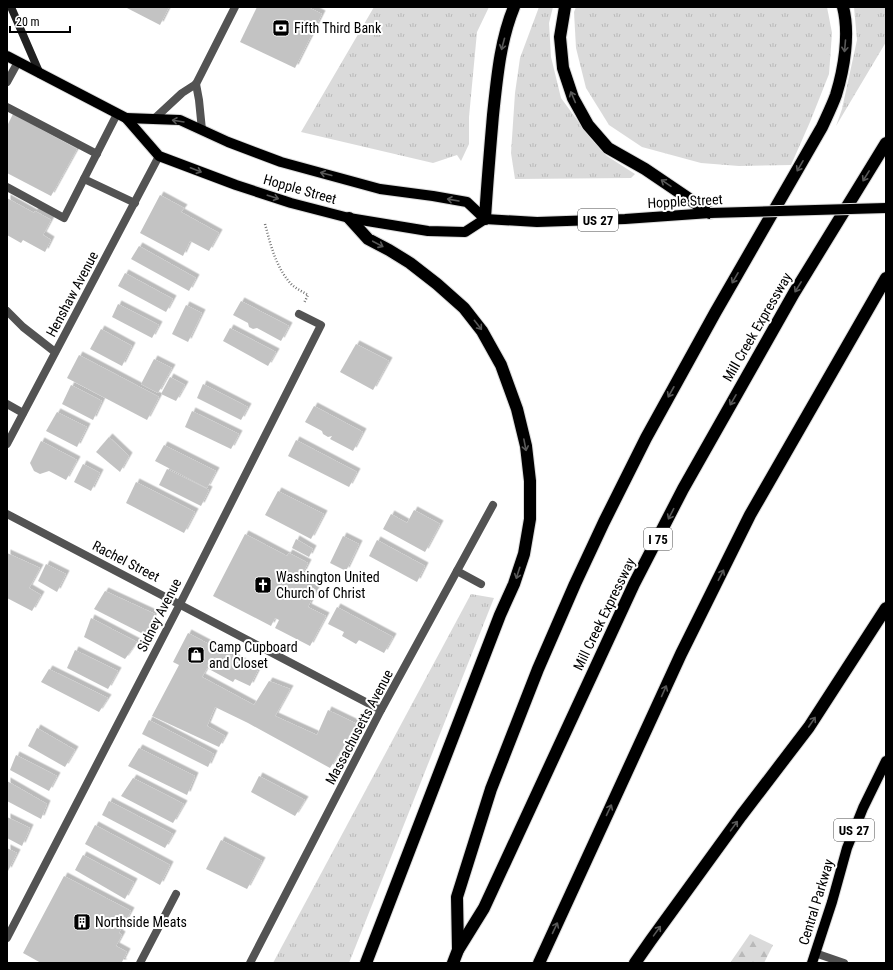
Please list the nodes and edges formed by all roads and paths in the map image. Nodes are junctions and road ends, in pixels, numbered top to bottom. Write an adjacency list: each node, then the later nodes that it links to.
1 (11, 7): 8 (street)
2 (235, 7): 10 (street)
3 (514, 7): 24 (highway, one-way to 24)
4 (565, 7): 22 (highway, one-way to 4)
5 (843, 7): 43 (highway, one-way to 43)
6 (7, 56): 7 (main road, Hopple Street)
7 (18, 62): 8 (main road, Hopple Street); 9 (street)
8 (40, 74): 12 (main road, Hopple Street)
9 (7, 82)
10 (196, 84): 13 (street); 14 (street)
11 (7, 107): 16 (street)
12 (122, 116): 13 (main road, Hopple Street); 16 (street); 17 (main road, Hopple Street)
13 (154, 119): 14 (main road, Hopple Street, one-way to 13)
14 (202, 130): 24 (main road, Hopple Street, one-way to 14)
15 (886, 143): 43 (highway, Mill Creek Expressway / I 75, one-way to 43)
16 (97, 154): 18 (street)
17 (159, 156): 20 (street, Henshaw Avenue); 23 (main road, Hopple Street, one-way to 23)
18 (84, 179): 19 (street); 20 (street)
19 (7, 187)
20 (135, 203): 29 (street, Henshaw Avenue)
21 (886, 208): 22 (main road, Hopple Street / US 27, bridge)
22 (710, 213): 24 (main road, Hopple Street / US 27)
23 (349, 218): 24 (main road, Hopple Street); 47 (highway, one-way to 47)
24 (485, 219)
25 (265, 224): 28 (path)
26 (886, 278): 49 (highway, one-way to 26)
27 (7, 311): 29 (street)
28 (299, 314): 37 (street, Sidney Avenue)
29 (55, 352): 31 (street, Henshaw Avenue)
30 (7, 404): 31 (street)
31 (23, 413): 32 (street, Henshaw Avenue)
32 (7, 444)
33 (493, 505): 35 (street, Massachusetts Avenue)
34 (7, 514): 37 (street, Rachel Street)
35 (457, 571): 36 (street); 39 (street, Massachusetts Avenue)
36 (481, 584)
37 (180, 604): 39 (street, Rachel Street); 42 (street, Sidney Avenue)
38 (886, 608): 50 (highway, one-way to 38)
39 (382, 710): 46 (street, Massachusetts Avenue)
40 (886, 761): 44 (main road, Central Parkway / US 27)
41 (176, 894): 45 (street)
42 (7, 938)
43 (458, 950): 48 (highway, Mill Creek Expressway / I 75)
44 (813, 958): 51 (street)
45 (140, 963)
46 (250, 963)
47 (366, 963)
48 (453, 963)
49 (539, 963)
50 (635, 963)
51 (844, 963)

